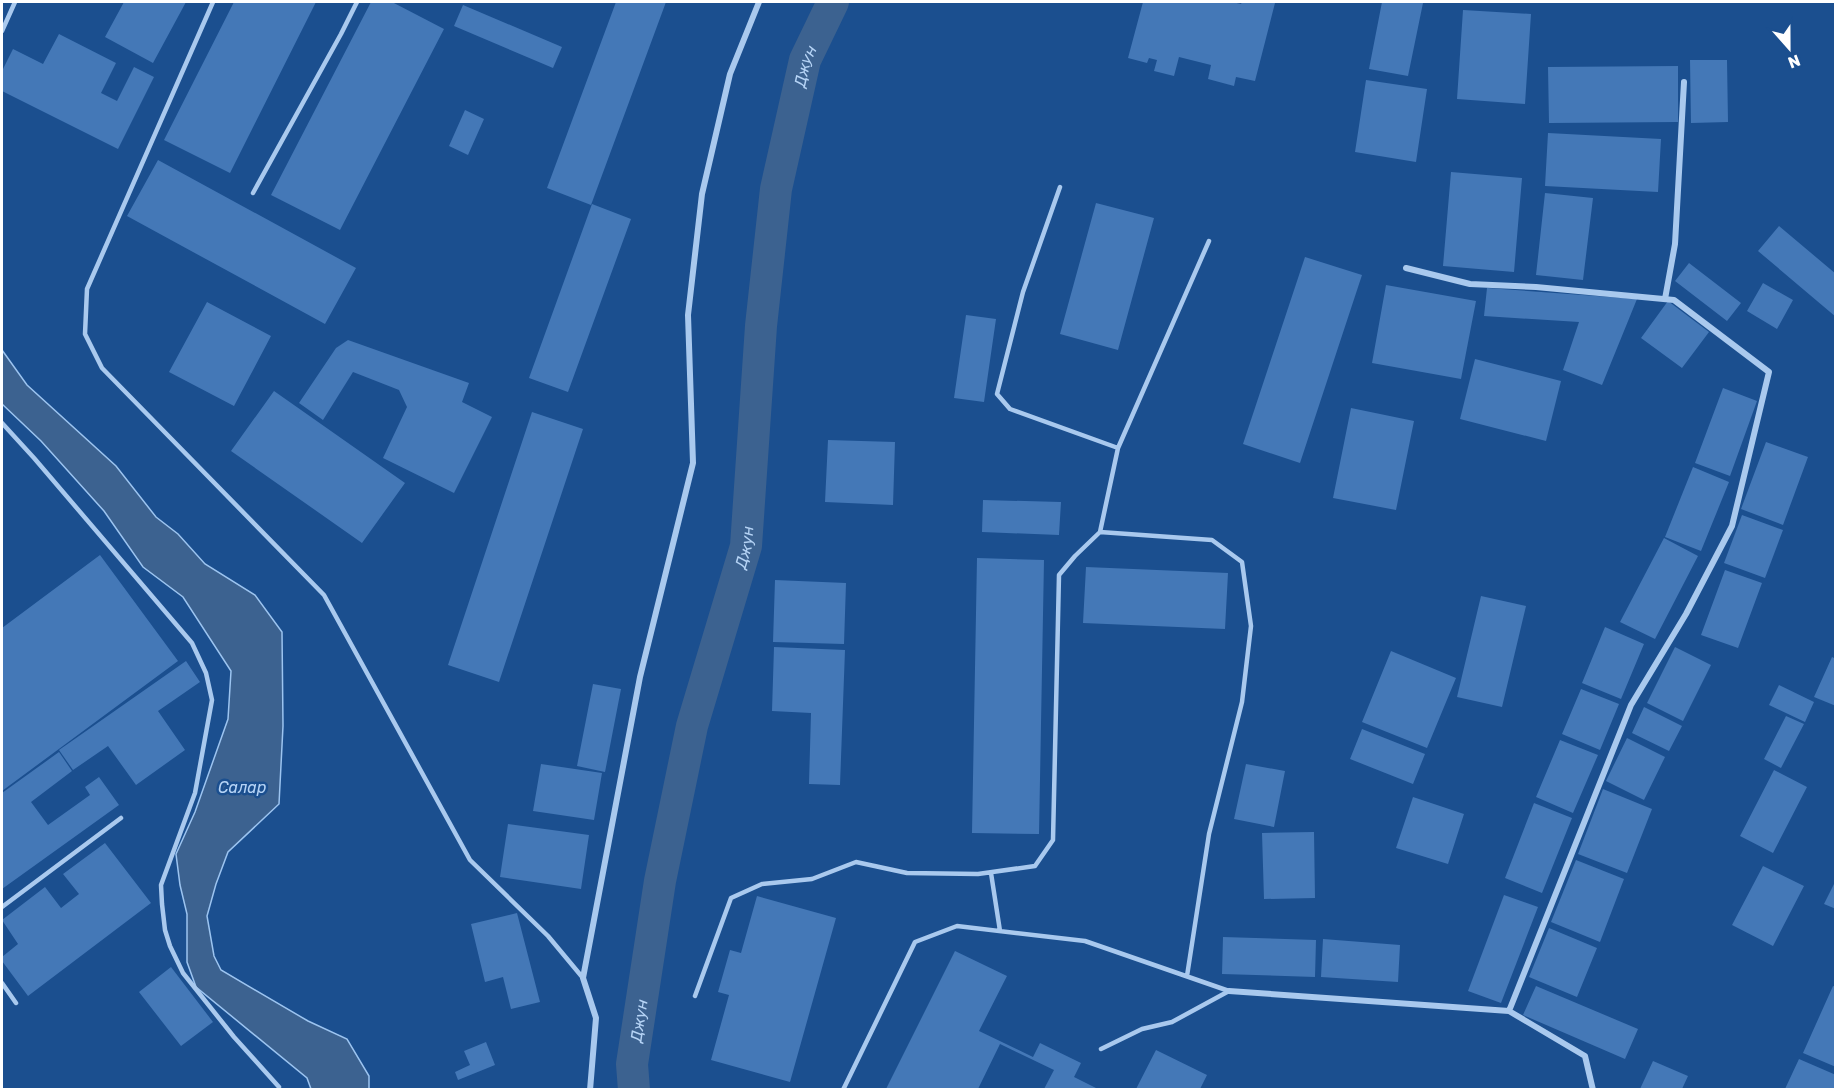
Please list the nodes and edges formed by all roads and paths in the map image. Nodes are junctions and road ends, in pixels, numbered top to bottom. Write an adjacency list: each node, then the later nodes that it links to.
1 (15, 2): 5 (lane)
2 (213, 2): 20 (lane)
3 (357, 2): 8 (lane)
4 (759, 2): 20 (street)
5 (2, 31)
6 (1684, 82): 11 (street)
7 (1060, 187): 13 (lane)
8 (253, 193)
9 (1209, 241): 13 (lane)
10 (1406, 268): 11 (street)
11 (1665, 299): 25 (street)
12 (2, 423): 27 (lane)
13 (1118, 448): 14 (lane)
14 (1100, 532): 16 (lane); 19 (lane)
15 (122, 818): 17 (lane)
16 (991, 873): 18 (lane); 23 (lane)
17 (2, 907)
18 (1000, 931): 19 (lane); 29 (lane)
19 (1187, 976): 22 (lane)
20 (583, 978): 28 (street)
21 (2, 983): 24 (lane)
22 (1229, 990): 25 (street); 26 (lane)
23 (695, 996)
24 (16, 1003)
25 (1509, 1011): 30 (street)
26 (1101, 1049)
27 (279, 1087)
28 (590, 1089)
29 (843, 1089)
30 (1593, 1089)

